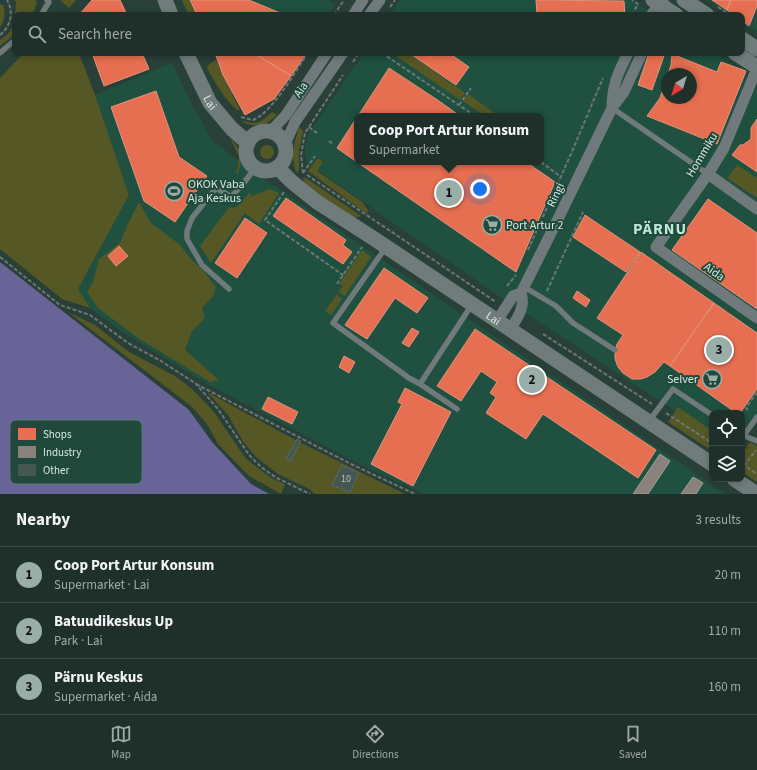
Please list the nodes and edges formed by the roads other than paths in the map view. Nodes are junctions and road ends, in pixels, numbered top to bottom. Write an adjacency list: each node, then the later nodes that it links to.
1 (47, 0): 7 (lane)
2 (165, 0): 8 (street)
3 (364, 0): 9 (street)
4 (380, 0): 10 (street)
5 (684, 0): 12 (street)
6 (657, 7): 11 (street)
7 (43, 12)
8 (170, 12)
9 (355, 12)
10 (372, 12)
11 (669, 12)
12 (702, 12)
13 (745, 40): 15 (street)
14 (12, 43): 16 (lane)
15 (757, 48)
16 (0, 53)
17 (187, 56): 26 (street, Lai)
18 (325, 56): 25 (street, Aia)
19 (341, 56): 27 (street, Aia)
20 (627, 56): 24 (street, Ringi)
21 (641, 56): 24 (street, Ringi)
22 (740, 56): 23 (street)
23 (757, 67): 30 (street, Hommiku)
24 (612, 108): 30 (lane); 35 (street, Ringi)
25 (270, 132): 26 (street); 27 (street)
26 (248, 143): 28 (street)
27 (285, 144): 29 (street)
28 (255, 168): 29 (street); 34 (lane)
29 (278, 168): 32 (street, Lai)
30 (708, 174): 31 (street); 33 (street, Hommiku)
31 (757, 209)
32 (386, 247): 36 (street, Lai); 41 (lane)
33 (656, 247): 37 (street, Aida)
34 (229, 289)
35 (523, 290): 38 (street, Ringi); 39 (street, Ringi); 40 (lane)
36 (472, 304): 38 (street, Lai); 41 (lane)
37 (757, 318)
38 (497, 321): 39 (street, Lai)
39 (510, 330): 45 (street, Lai)
40 (615, 350)
41 (420, 384): 42 (lane)
42 (457, 409)
43 (709, 413): 45 (lane)
44 (757, 417): 46 (lane)
45 (649, 422): 49 (street, Lai)
46 (745, 432)
47 (745, 437): 48 (lane)
48 (757, 441)
49 (709, 462)
50 (739, 482): 51 (street)
51 (757, 494)

